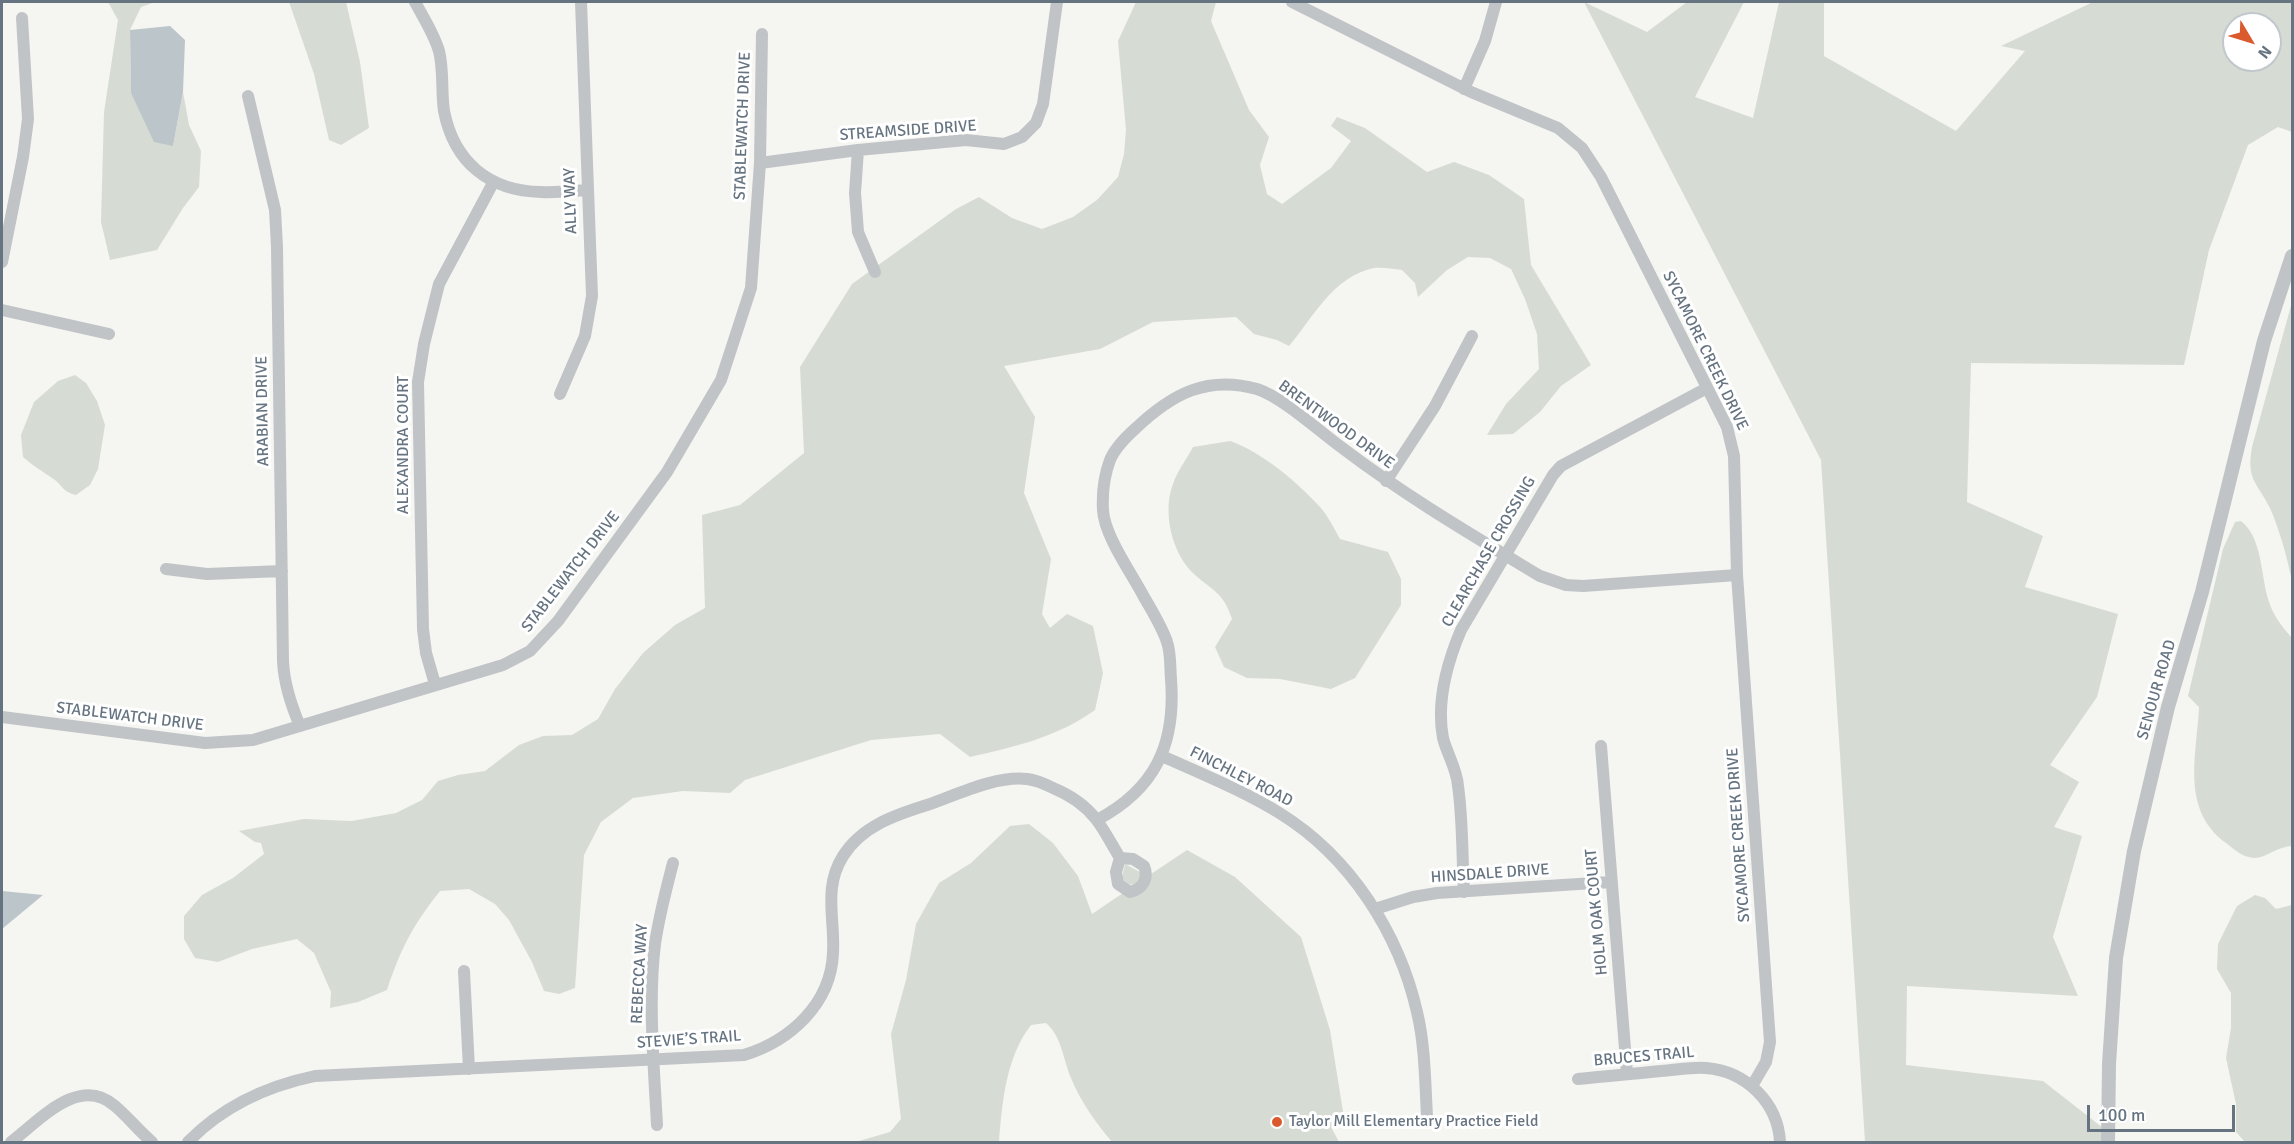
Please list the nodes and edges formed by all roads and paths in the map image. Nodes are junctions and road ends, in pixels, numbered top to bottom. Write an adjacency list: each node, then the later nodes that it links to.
1 (415, 2): 12 (street)
2 (581, 2): 13 (street, ALLY WAY)
3 (1057, 2): 10 (street, STREAMSIDE DRIVE)
4 (1292, 2): 8 (street, SYCAMORE CREEK DRIVE)
5 (1496, 2): 8 (street)
6 (22, 18): 15 (street)
7 (762, 34): 11 (street, STABLEWATCH DRIVE)
8 (1464, 89): 20 (street, SYCAMORE CREEK DRIVE)
9 (248, 96): 25 (street, ARABIAN DRIVE)
10 (858, 150): 11 (street, STREAMSIDE DRIVE); 16 (street)
11 (760, 163): 27 (street, STABLEWATCH DRIVE)
12 (493, 183): 13 (street); 27 (street, ALEXANDRA COURT)
13 (587, 190): 21 (street, ALLY WAY)
14 (2292, 256): 50 (street, SENOUR ROAD)
15 (2, 262)
16 (875, 272)
17 (2, 310): 18 (street)
18 (109, 333)
19 (1472, 336): 22 (street)
20 (1707, 388): 23 (street, CLEARCHASE CROSSING); 26 (street, SYCAMORE CREEK DRIVE)
21 (560, 394)
22 (1386, 481): 23 (street, BRENTWOOD DRIVE); 31 (street, BRENTWOOD DRIVE)
23 (1506, 556): 26 (street, BRENTWOOD DRIVE); 36 (street, CLEARCHASE CROSSING)
24 (166, 569): 25 (street)
25 (282, 571): 29 (street, ARABIAN DRIVE)
26 (1737, 575): 43 (street, SYCAMORE CREEK DRIVE)
27 (435, 684): 29 (street, STABLEWATCH DRIVE)
28 (2, 717): 29 (street, STABLEWATCH DRIVE)
29 (300, 726)
30 (1600, 746): 35 (street, HOLM OAK COURT)
31 (1162, 756): 32 (street, BRENTWOOD DRIVE); 37 (street, FINCHLEY ROAD)
32 (1097, 820): 33 (street, STEVIE’S TRAIL); 39 (street, STEVIE’S TRAIL)
33 (1120, 858)
34 (673, 863): 39 (street, REBECCA WAY)
35 (1610, 882): 36 (street, HINSDALE DRIVE); 41 (street, HOLM OAK COURT)
36 (1464, 892): 37 (street, HINSDALE DRIVE)
37 (1375, 909): 44 (street, FINCHLEY ROAD)
38 (464, 971): 40 (street)
39 (653, 1060): 40 (street, STEVIE’S TRAIL); 45 (street, REBECCA WAY)
40 (469, 1068): 48 (street, STEVIE’S TRAIL)
41 (1627, 1074): 42 (street, BRUCES TRAIL); 43 (street, BRUCES TRAIL)
42 (1578, 1079)
43 (1752, 1086): 49 (street, BRUCES TRAIL)
44 (1427, 1116)
45 (657, 1125)
46 (11, 1143): 47 (street)
47 (152, 1143)
48 (188, 1143)
49 (1780, 1143)
50 (2108, 1143)

